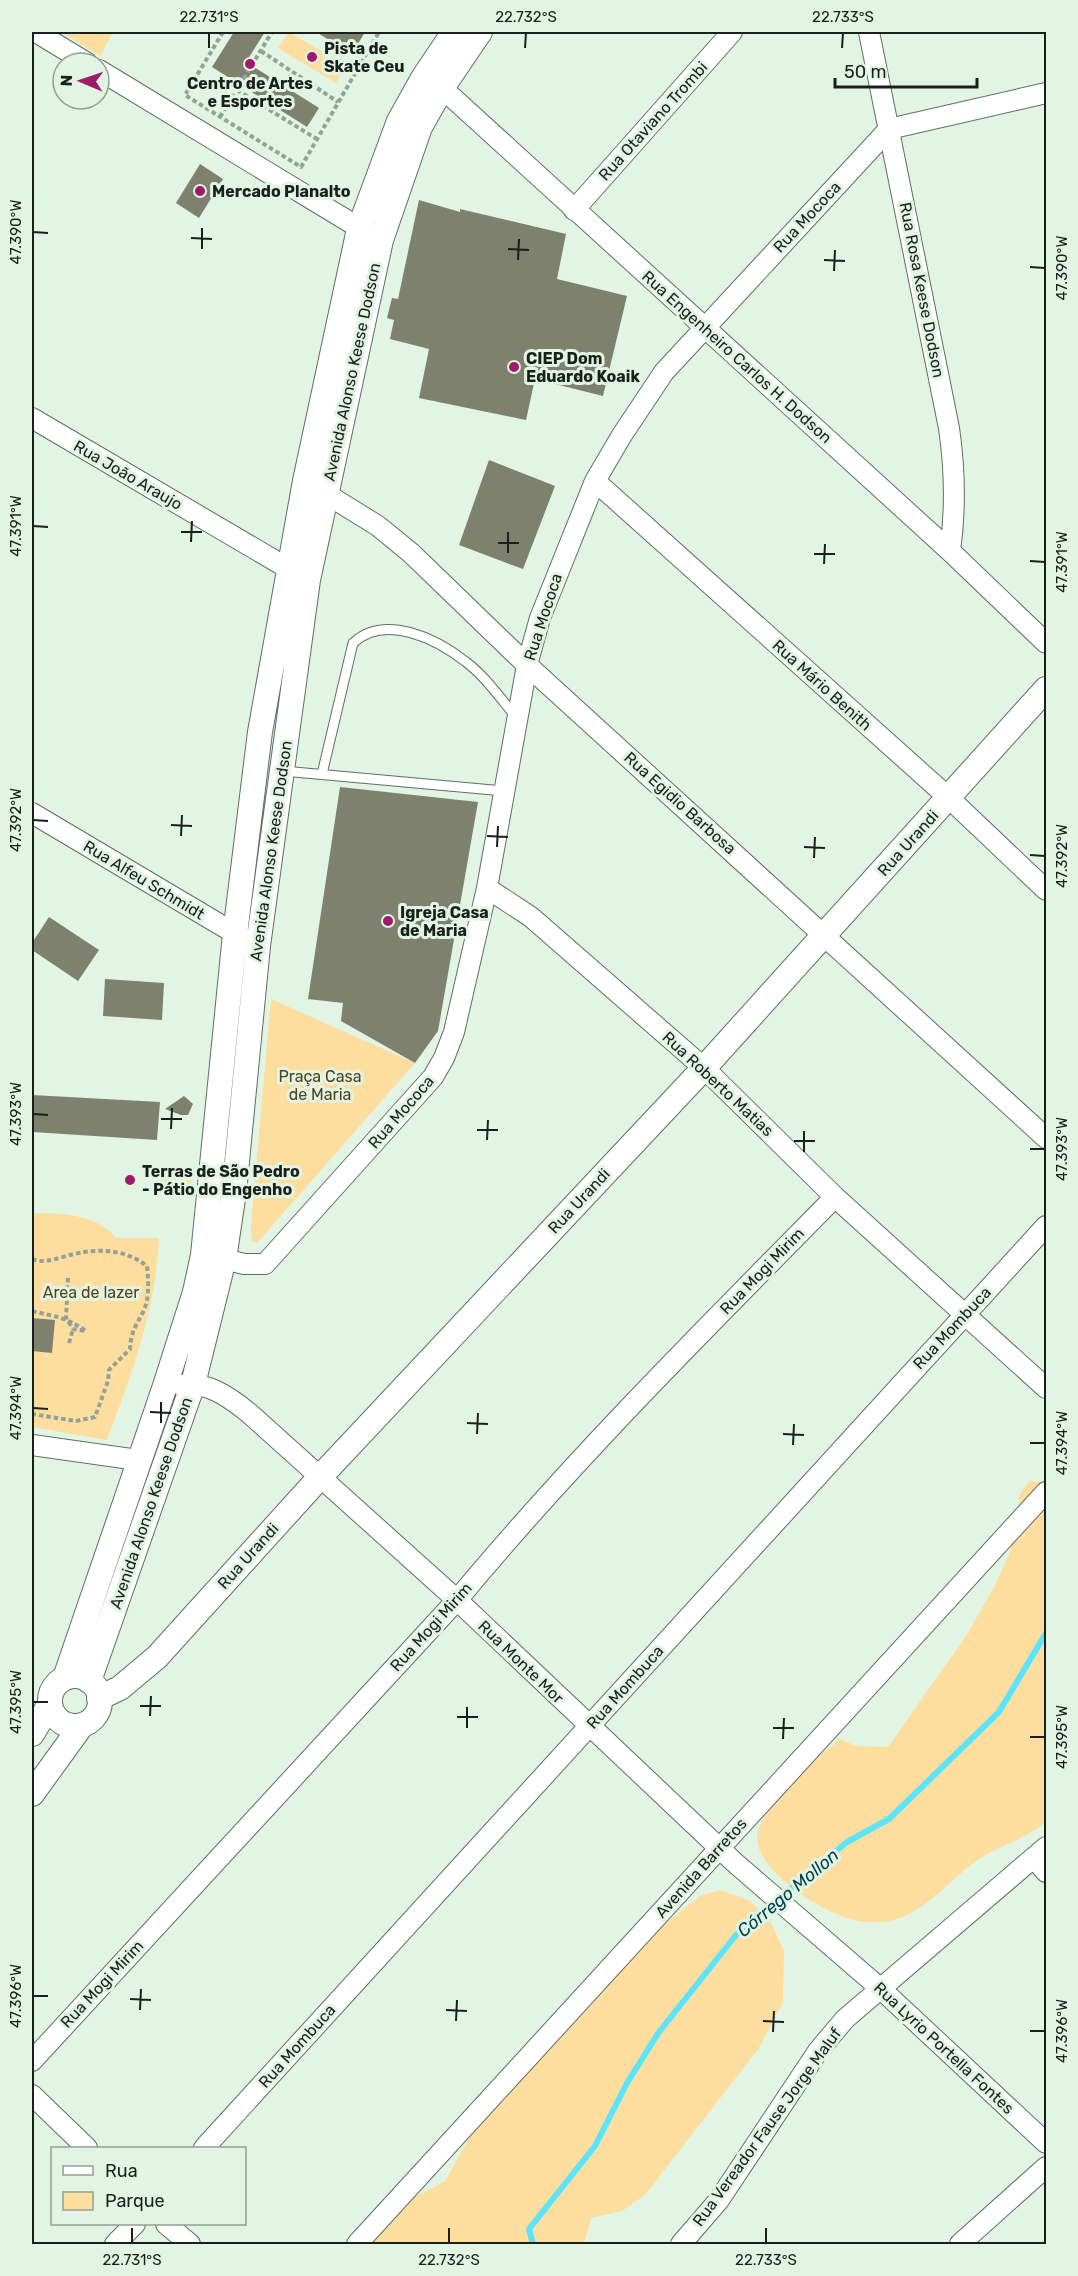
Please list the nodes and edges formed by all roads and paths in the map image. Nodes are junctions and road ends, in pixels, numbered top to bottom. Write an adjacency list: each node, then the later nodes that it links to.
1 (36, 32): 9 (street)
2 (223, 32): 16 (path)
3 (272, 32): 10 (path)
4 (380, 32): 15 (path)
5 (454, 32): 12 (street, Avenida Alonso Keese Dodson)
6 (480, 32): 12 (street, Avenida Alonso Keese Dodson)
7 (732, 32): 19 (street, Rua Otaviano Trombi)
8 (869, 32): 17 (street, Rua Rosa Keese Dodson)
9 (67, 51)
10 (261, 51): 13 (path); 15 (path)
11 (111, 77): 20 (street)
12 (432, 83): 19 (street, Rua Engenheiro Carlos H. Dodson); 20 (street, Avenida Alonso Keese Dodson); 21 (street, Avenida Alonso Keese Dodson)
13 (237, 90): 16 (path); 18 (path)
14 (1047, 93): 17 (street)
15 (338, 102): 18 (path)
16 (220, 117): 18 (path)
17 (890, 129): 22 (street, Rua Mococa); 27 (street, Rua Rosa Keese Dodson)
18 (317, 139)
19 (574, 210): 22 (street, Rua Engenheiro Carlos H. Dodson)
20 (359, 229): 21 (street); 24 (street, Avenida Alonso Keese Dodson)
21 (381, 240): 26 (street, Avenida Alonso Keese Dodson)
22 (704, 327): 25 (street, Rua Mococa); 27 (street, Rua Engenheiro Carlos H. Dodson)
23 (32, 418): 28 (street, Rua João Araujo)
24 (305, 481): 26 (street, Rua Egidio Barbosa); 28 (street, Avenida Alonso Keese Dodson)
25 (594, 481): 31 (street, Rua Mococa); 37 (street, Rua Mário Benith)
26 (326, 494): 29 (street, Avenida Alonso Keese Dodson); 31 (street, Rua Egidio Barbosa)
27 (950, 551): 30 (street, Rua Engenheiro Carlos H. Dodson)
28 (287, 568): 29 (street, Rua João Araujo); 41 (street, Avenida Alonso Keese Dodson)
29 (308, 580): 34 (street, Avenida Alonso Keese Dodson)
30 (1047, 643)
31 (527, 665): 33 (street, Rua Mococa); 42 (street, Rua Egidio Barbosa)
32 (1047, 689): 37 (street, Rua Urandi)
33 (518, 718): 35 (lane); 36 (street, Rua Mococa)
34 (282, 771): 35 (lane); 43 (street, Avenida Alonso Keese Dodson)
35 (322, 774): 36 (lane)
36 (504, 791): 39 (street, Rua Mococa)
37 (949, 798): 40 (street, Rua Mário Benith); 42 (street, Rua Urandi)
38 (32, 813): 41 (street, Rua Alfeu Schmidt)
39 (487, 888): 44 (street, Rua Roberto Matias); 48 (street, Rua Mococa)
40 (1047, 890)
41 (235, 934): 43 (street, Rua Alfeu Schmidt); 57 (street, Avenida Alonso Keese Dodson)
42 (825, 934): 44 (street, Rua Urandi); 45 (street, Rua Egidio Barbosa)
43 (258, 946): 48 (street, Avenida Alonso Keese Dodson)
44 (704, 1068): 46 (street, Rua Roberto Matias); 62 (street, Rua Urandi)
45 (1047, 1138)
46 (835, 1197): 52 (street, Rua Roberto Matias); 64 (street, Rua Mogi Mirim)
47 (1047, 1226): 52 (street, Rua Mombuca)
48 (224, 1259): 56 (street, Avenida Alonso Keese Dodson)
49 (32, 1260): 59 (path)
50 (68, 1277): 53 (path)
51 (32, 1311): 53 (path)
52 (965, 1313): 58 (street, Rua Roberto Matias); 69 (street, Rua Mombuca)
53 (66, 1318): 54 (path); 54 (path)
54 (73, 1329): 55 (path)
55 (69, 1343)
56 (193, 1384): 57 (street); 62 (street, Rua Monte Mor); 66 (street, Avenida Alonso Keese Dodson)
57 (165, 1386): 61 (street, Avenida Alonso Keese Dodson)
58 (1047, 1388)
59 (32, 1413)
60 (32, 1445): 61 (street)
61 (138, 1460): 65 (street, Avenida Alonso Keese Dodson)
62 (320, 1476): 64 (street, Rua Monte Mor); 66 (street, Rua Urandi)
63 (1047, 1492): 72 (street, Avenida Barretos)
64 (457, 1600): 69 (street, Rua Monte Mor); 76 (street, Rua Mogi Mirim)
65 (65, 1678): 66 (street); 67 (street)
66 (94, 1690): 68 (street)
67 (50, 1704): 68 (street); 70 (street)
68 (82, 1725): 71 (street)
69 (588, 1727): 72 (street, Rua Monte Mor); 80 (street, Rua Mombuca)
70 (32, 1734)
71 (32, 1794)
72 (720, 1846): 74 (street, Rua Monte Mor); 86 (street, Avenida Barretos)
73 (1042, 1859): 75 (street, Rua Vereador Fause Jorge Maluf)
74 (842, 1954): 75 (street, Rua Lyrio Portella Fontes)
75 (880, 1989): 78 (street, Rua Lyrio Portella Fontes); 87 (street, Rua Vereador Fause Jorge Maluf)
76 (32, 2061)
77 (32, 2095): 79 (street)
78 (1047, 2143)
79 (86, 2147)
80 (205, 2147)
81 (1047, 2167): 88 (street)
82 (133, 2225): 84 (street)
83 (168, 2225): 85 (street)
84 (115, 2244)
85 (190, 2244)
86 (357, 2244)
87 (681, 2244)
88 (960, 2244)

